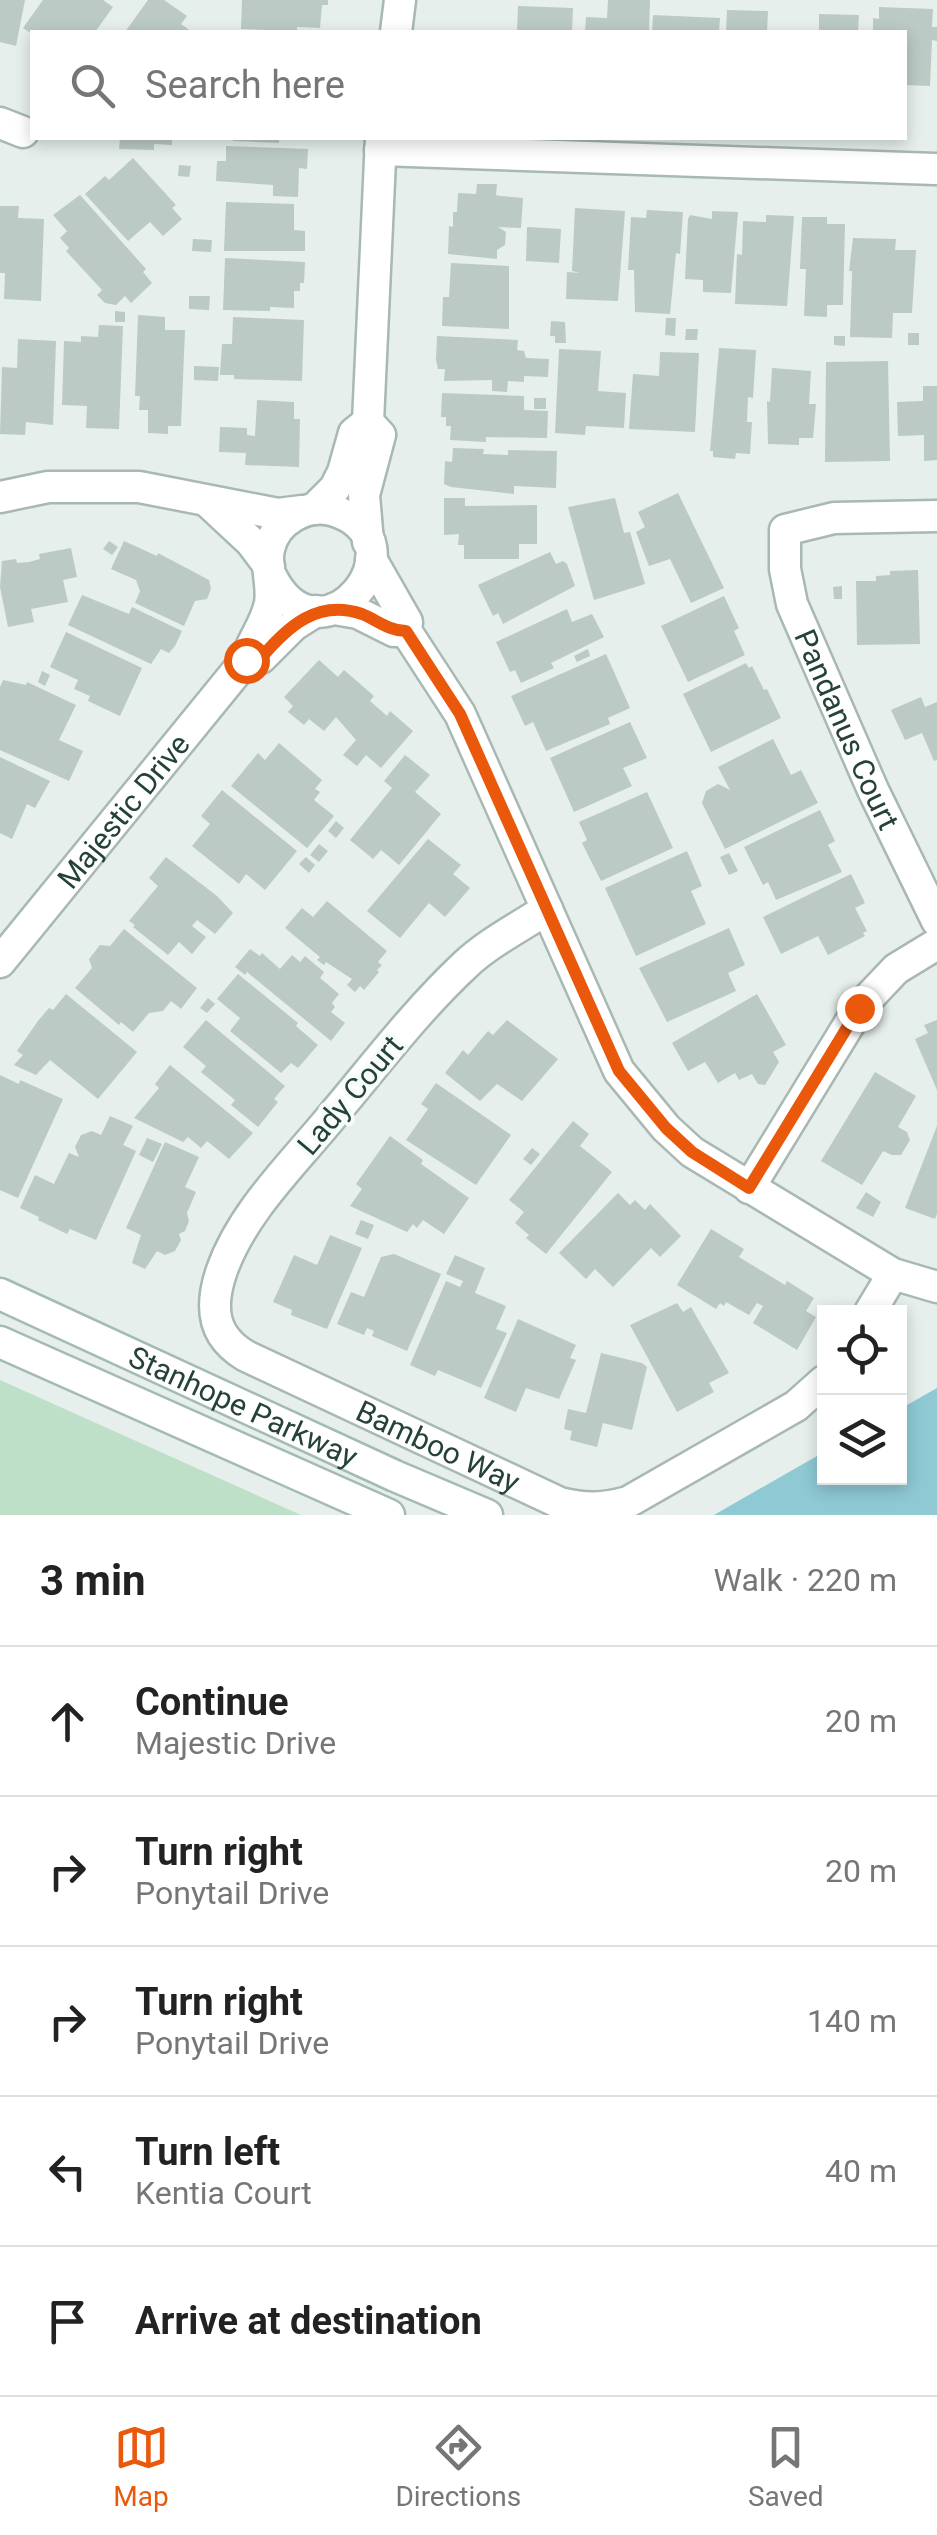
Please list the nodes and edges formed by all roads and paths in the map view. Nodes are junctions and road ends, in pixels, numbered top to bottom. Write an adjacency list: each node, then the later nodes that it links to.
1 (400, 0): 2 (street)
2 (396, 30)
3 (381, 144): 4 (street); 5 (street)
4 (935, 169)
5 (368, 422): 8 (street); 10 (street)
6 (0, 497): 7 (street)
7 (207, 502): 8 (street); 11 (street)
8 (308, 510): 10 (street); 11 (street)
9 (937, 516): 16 (street, Pandanus Court)
10 (370, 551): 12 (street); 13 (street)
11 (270, 571): 12 (street); 14 (street, Majestic Drive)
12 (325, 610): 13 (street); 14 (street, Majestic Drive)
13 (406, 631): 15 (street)
14 (246, 660): 18 (street, Majestic Drive)
15 (546, 908): 19 (street); 24 (street, Lady Court)
16 (937, 921)
17 (937, 944): 19 (street)
18 (0, 962)
19 (749, 1188): 20 (street)
20 (893, 1274): 21 (street); 23 (street)
21 (937, 1288)
22 (0, 1294): 28 (street, Stanhope Parkway)
23 (874, 1305)
24 (216, 1325): 26 (street, Bamboo Way)
25 (0, 1342): 27 (street, Stanhope Parkway)
26 (817, 1387)
27 (389, 1515)
28 (487, 1515)

